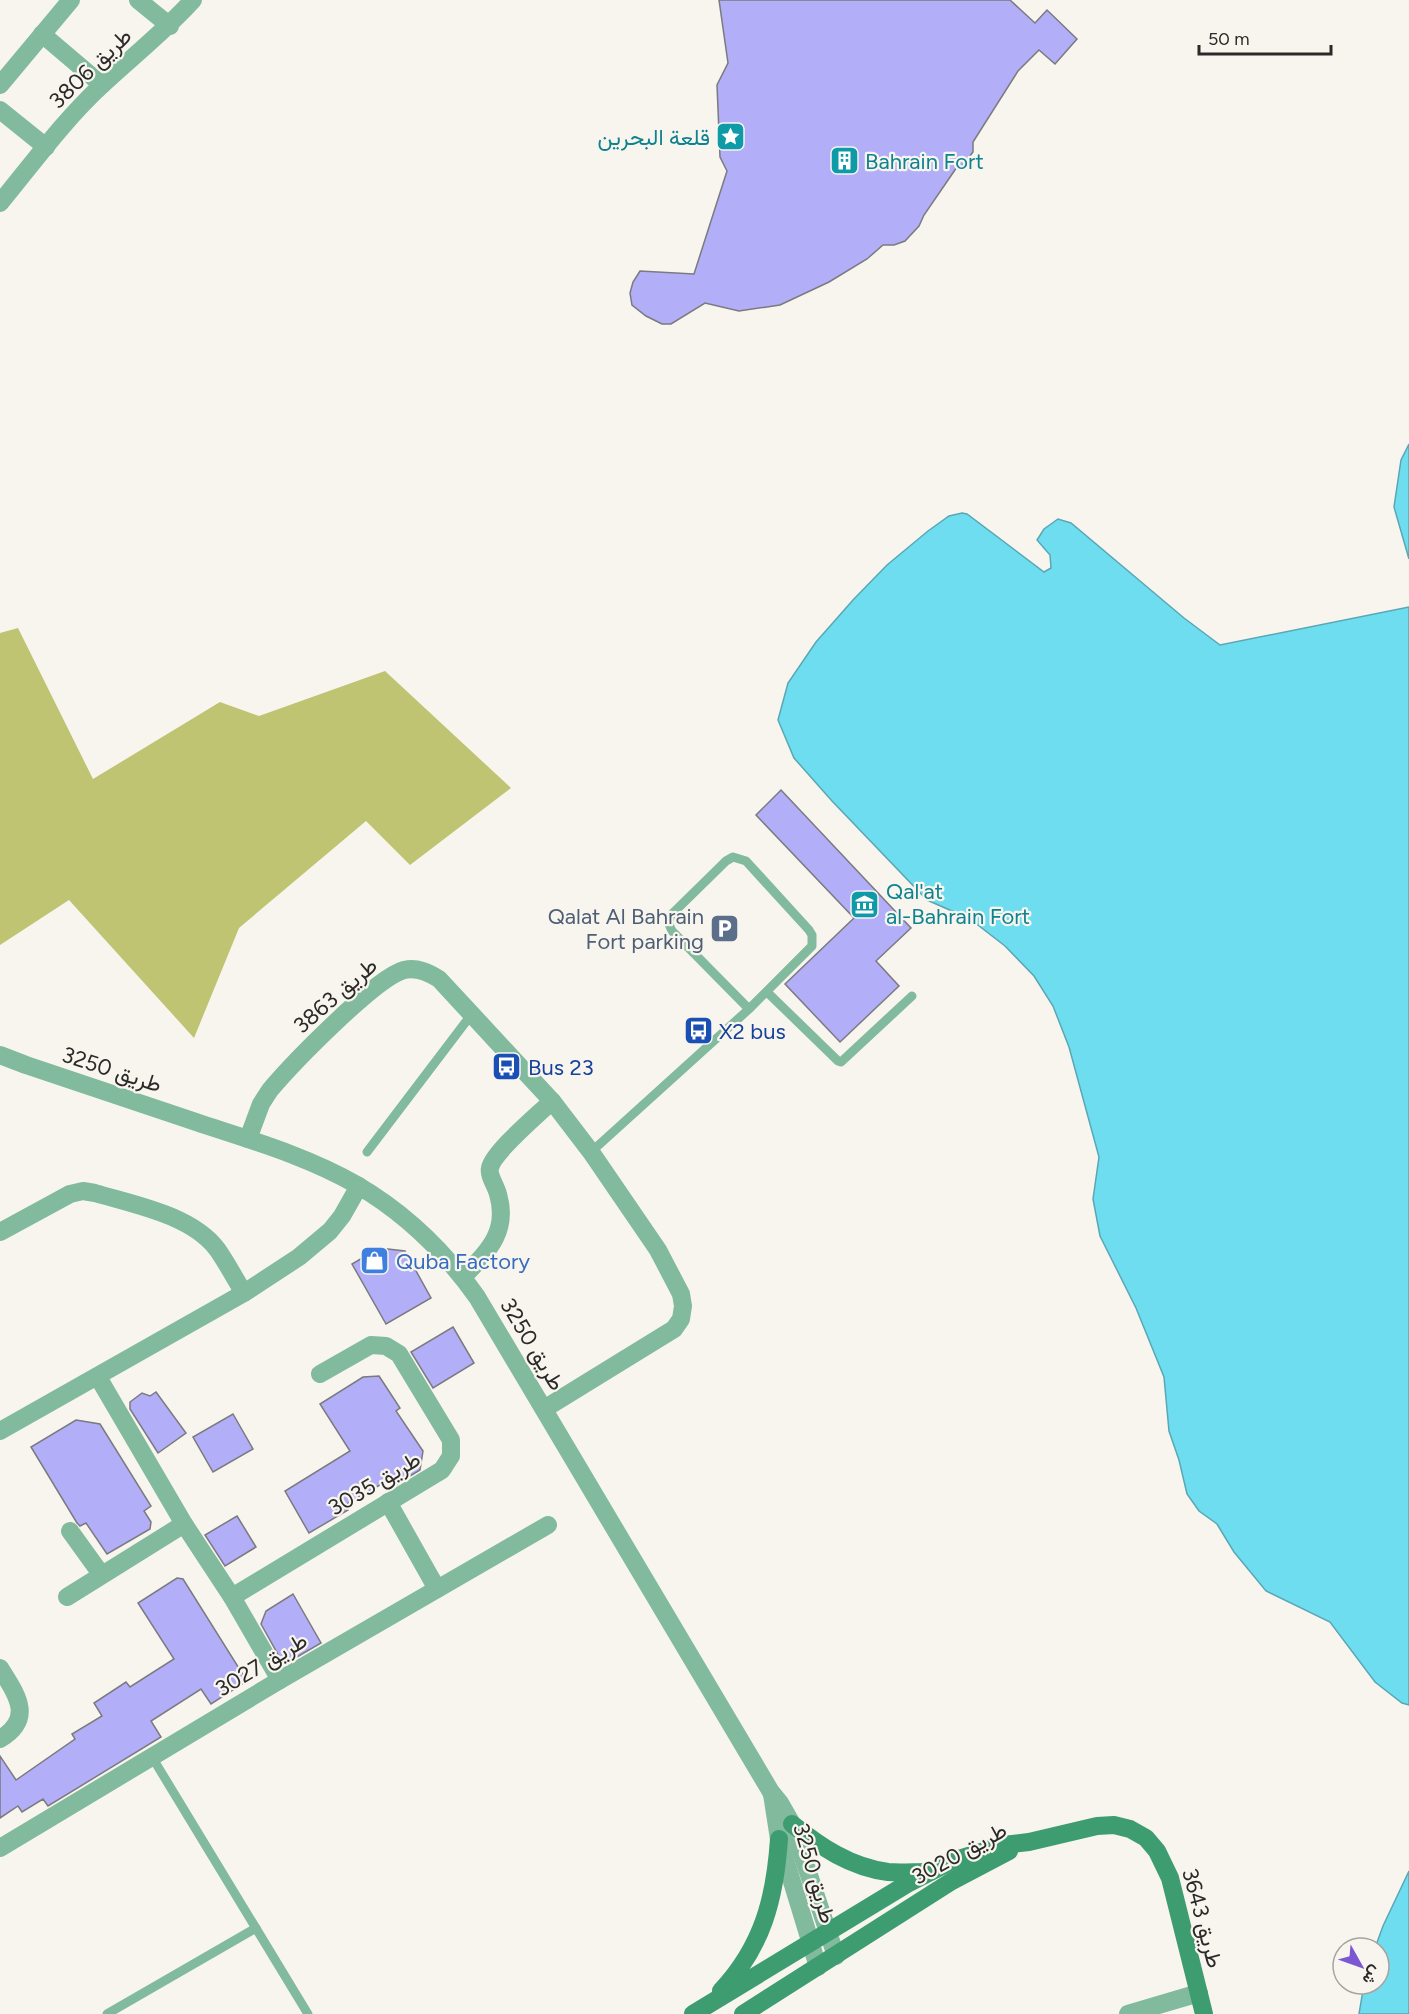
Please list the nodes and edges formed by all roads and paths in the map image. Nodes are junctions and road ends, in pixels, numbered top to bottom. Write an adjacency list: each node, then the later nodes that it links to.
1 (71, 0): 5 (street)
2 (138, 0): 4 (street)
3 (193, 0): 4 (street, طريق 3806)
4 (170, 26): 7 (street, طريق 3806)
5 (42, 34): 6 (street); 7 (street)
6 (0, 85)
7 (102, 85): 9 (street, طريق 3806)
8 (0, 110): 9 (street)
9 (46, 147): 10 (street, طريق 3806)
10 (0, 203)
11 (767, 992): 12 (lane); 13 (lane); 13 (lane)
12 (912, 996)
13 (749, 1009): 19 (lane)
14 (471, 1015): 16 (street, طريق 3863); 17 (street, طريق 3863); 18 (lane)
15 (0, 1055): 17 (street, طريق 3250)
16 (552, 1101): 19 (street, طريق 3863); 22 (street)
17 (248, 1139): 20 (street, طريق 3250)
18 (367, 1152)
19 (591, 1152): 26 (street, طريق 3863)
20 (358, 1186): 22 (street, طريق 3250); 23 (street)
21 (0, 1232): 23 (street)
22 (463, 1277): 26 (street, طريق 3250)
23 (244, 1293): 25 (street)
24 (320, 1374): 28 (street, طريق 3035)
25 (98, 1377): 27 (street); 29 (street)
26 (544, 1409): 40 (street, طريق 3250)
27 (0, 1431)
28 (388, 1502): 33 (street); 35 (street, طريق 3035)
29 (184, 1524): 32 (street); 35 (street)
30 (548, 1525): 33 (street, طريق 3027)
31 (70, 1531): 32 (street)
32 (101, 1574): 34 (street)
33 (437, 1589): 37 (street, طريق 3027)
34 (67, 1597)
35 (232, 1597): 37 (street)
36 (0, 1668): 38 (street)
37 (280, 1680): 39 (street, طريق 3027)
38 (0, 1739)
39 (152, 1756): 44 (street, طريق 3027); 46 (lane)
40 (771, 1792): 41 (street, طريق 3250); 42 (street, طريق 3250)
41 (792, 1824): 45 (street); 47 (street, طريق 3250)
42 (779, 1839): 48 (street, طريق 3250); 52 (street)
43 (1029, 1842): 45 (street, طريق 3020); 49 (street, طريق 3020); 51 (street, طريق 3643)
44 (0, 1848)
45 (927, 1872): 47 (street, طريق 3020)
46 (256, 1928): 53 (lane); 54 (lane)
47 (828, 1932): 48 (street, طريق 3020); 49 (street, طريق 3250)
48 (810, 1942): 50 (street, طريق 3250); 52 (street, طريق 3020)
49 (836, 1956): 50 (street, طريق 3020)
50 (818, 1967): 55 (street, طريق 3020)
51 (1199, 1993): 56 (street, طريق 3643); 57 (street, طريق 3643)
52 (699, 2010)
53 (107, 2014)
54 (308, 2014)
55 (743, 2014)
56 (1128, 2014)
57 (1204, 2014)

